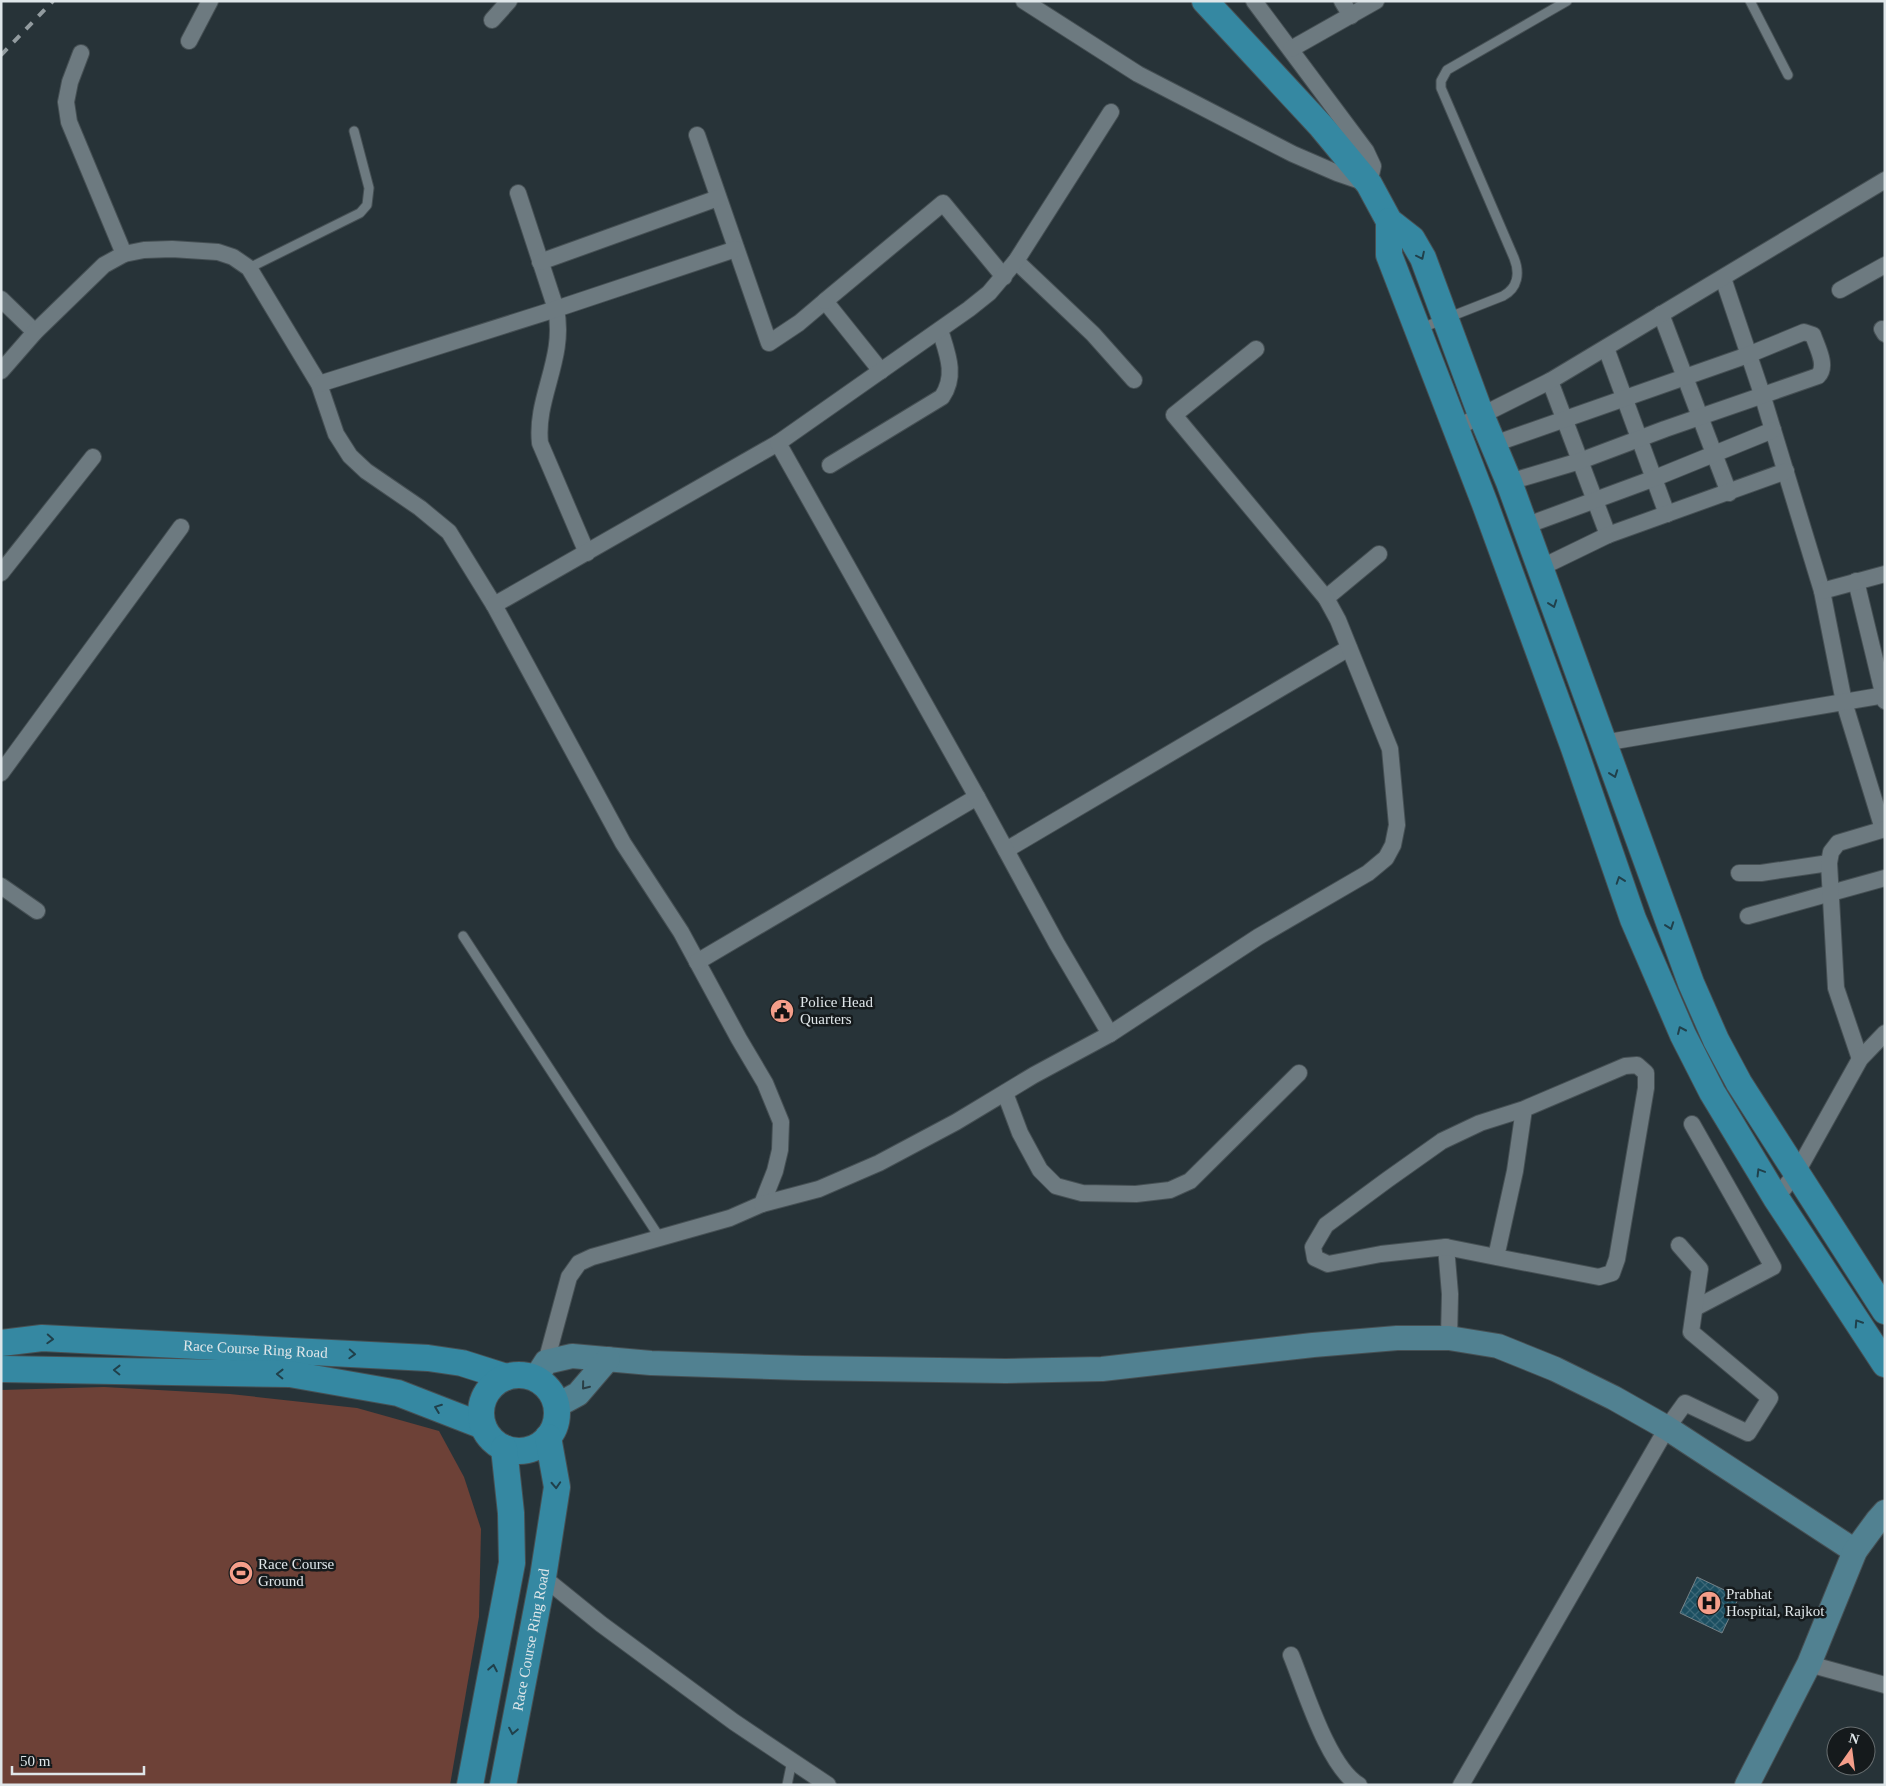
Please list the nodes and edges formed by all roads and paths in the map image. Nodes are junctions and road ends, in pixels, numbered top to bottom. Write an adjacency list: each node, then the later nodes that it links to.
1 (210, 1): 12 (street)
2 (509, 1): 11 (street)
3 (1024, 1): 20 (street)
4 (1205, 1): 20 (main road)
5 (1254, 1): 13 (street)
6 (1342, 1): 10 (street)
7 (1376, 1): 10 (street)
8 (1567, 1): 37 (lane)
9 (1750, 1): 15 (lane)
10 (1351, 16): 13 (street)
11 (492, 20)
12 (188, 41)
13 (1291, 49): 20 (street)
14 (81, 53): 25 (street)
15 (1788, 75)
16 (1111, 112): 26 (street)
17 (354, 131): 29 (lane)
18 (697, 135): 22 (street)
19 (1885, 180): 31 (street)
20 (1369, 184): 23 (main road)
21 (518, 193): 27 (street)
22 (718, 198): 24 (street); 27 (street)
23 (1389, 221): 37 (main road, one-way to 37); 39 (main road)
24 (736, 249): 34 (street); 35 (street)
25 (124, 254): 29 (street); 40 (street)
26 (1016, 261): 30 (street); 47 (street)
27 (540, 262): 35 (street)
28 (1885, 265): 32 (street)
29 (248, 268): 49 (street)
30 (1004, 277): 34 (street); 38 (street)
31 (1723, 278): 36 (street); 43 (street)
32 (1840, 290)
33 (1, 299): 40 (street)
34 (825, 301): 44 (street)
35 (556, 309): 49 (street); 73 (street)
36 (1661, 314): 41 (street); 46 (street)
37 (1446, 319): 39 (lane); 52 (main road)
38 (940, 330): 44 (street); 63 (street)
39 (1418, 330): 55 (main road)
40 (35, 332): 45 (street)
41 (1606, 348): 48 (street); 51 (street)
42 (1256, 349): 80 (street)
43 (1748, 355): 46 (street); 50 (street); 50 (street)
44 (881, 371): 58 (street)
45 (1, 372)
46 (1686, 378): 51 (street); 53 (street)
47 (1134, 380)
48 (1550, 381): 52 (street); 54 (street)
49 (318, 384): 81 (street)
50 (1762, 394): 53 (street); 56 (street)
51 (1626, 399): 54 (street); 57 (street)
52 (1481, 415): 55 (street); 59 (main road)
53 (1699, 417): 57 (street); 60 (street)
54 (1564, 420): 59 (street); 62 (street)
55 (1456, 428): 107 (main road, one-way to 55)
56 (1773, 430): 60 (street); 64 (street)
57 (1640, 438): 62 (street); 65 (street)
58 (778, 443): 73 (street); 87 (street)
59 (1494, 444): 66 (main road)
60 (1714, 454): 65 (street); 67 (street)
61 (93, 457): 76 (street)
62 (1580, 461): 66 (street); 68 (street)
63 (830, 465)
64 (1786, 471): 67 (street); 79 (street)
65 (1655, 478): 68 (street); 69 (street)
66 (1509, 482): 70 (main road)
67 (1729, 492): 69 (street)
68 (1595, 501): 70 (street); 72 (street)
69 (1667, 514): 72 (street)
70 (1525, 526): 75 (main road)
71 (181, 527): 86 (street)
72 (1608, 535): 75 (street)
73 (587, 553): 81 (street)
74 (1379, 554): 80 (street)
75 (1540, 568): 85 (main road, one-way to 85)
76 (1, 572)
77 (1885, 574): 78 (street)
78 (1856, 581): 79 (street); 83 (street)
79 (1822, 591): 84 (street)
80 (1326, 598): 82 (street)
81 (494, 606): 98 (street)
82 (1349, 648): 89 (street); 100 (street)
83 (1884, 697): 84 (street)
84 (1844, 702): 85 (street); 88 (street)
85 (1603, 743): 106 (main road, one-way to 106)
86 (1, 773)
87 (977, 797): 89 (street); 98 (street)
88 (1884, 829): 90 (street)
89 (1006, 850): 100 (street)
90 (1829, 863): 91 (street); 94 (street)
91 (1739, 873)
92 (1885, 878): 94 (street)
93 (1, 886): 95 (street)
94 (1832, 893): 96 (street); 101 (street)
95 (36, 911)
96 (1748, 916)
97 (463, 936): 109 (lane)
98 (698, 962): 108 (street)
99 (1885, 1032): 101 (street)
100 (1110, 1034): 103 (street)
101 (1860, 1058): 106 (street)
102 (1299, 1073): 103 (street)
103 (1005, 1093): 108 (street)
104 (1524, 1108): 111 (street); 112 (street); 112 (street)
105 (1692, 1124): 113 (street)
106 (1797, 1172): 107 (street); 114 (main road)
107 (1776, 1198): 118 (main road, one-way to 107)
108 (762, 1204): 109 (street)
109 (660, 1238): 120 (street)
110 (1680, 1245): 113 (street)
111 (1446, 1247): 112 (street); 115 (street)
112 (1496, 1258)
113 (1695, 1308): 124 (street)
114 (1885, 1311)
115 (1449, 1338): 117 (street); 124 (street)
116 (1, 1343): 121 (main road, Race Course Ring Road, one-way to 121)
117 (608, 1359): 120 (street); 122 (street, one-way to 122)
118 (1885, 1364)
119 (1, 1369): 123 (main road, Race Course Ring Road, one-way to 119)
120 (540, 1370): 121 (main road); 122 (main road)
121 (506, 1377): 123 (main road)
122 (556, 1406): 125 (main road)
123 (483, 1426): 126 (main road)
124 (1667, 1428): 128 (street); 139 (street)
125 (548, 1437): 126 (main road); 129 (main road, Race Course Ring Road, one-way to 129)
126 (504, 1448): 134 (main road, Race Course Ring Road, one-way to 126)
127 (1885, 1512): 128 (street)
128 (1856, 1551): 131 (street)
129 (543, 1577): 133 (street); 135 (main road, Race Course Ring Road, one-way to 135)
130 (1291, 1655): 138 (street)
131 (1809, 1664): 132 (street); 140 (street)
132 (1885, 1685)
133 (792, 1761): 136 (lane); 137 (street)
134 (470, 1785)
135 (503, 1785)
136 (787, 1785)
137 (828, 1785)
138 (1359, 1785)
139 (1461, 1785)
140 (1748, 1785)

